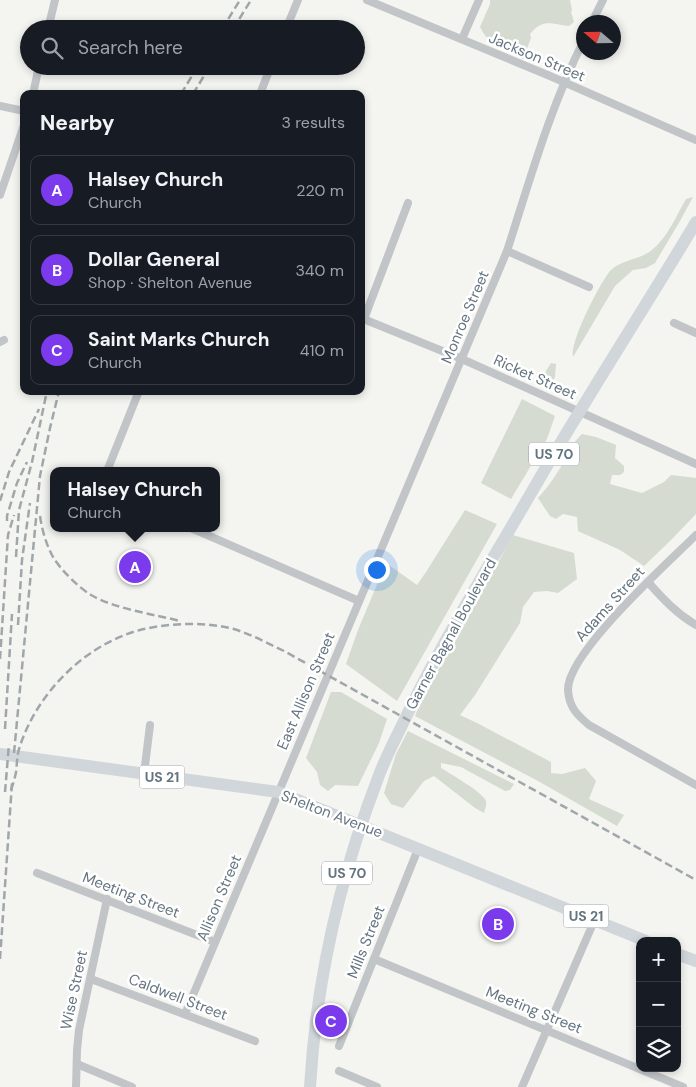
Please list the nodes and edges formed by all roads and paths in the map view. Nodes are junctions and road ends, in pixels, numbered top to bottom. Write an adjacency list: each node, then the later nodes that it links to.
1 (55, 0): 7 (street)
2 (298, 0): 8 (street)
3 (367, 0): 9 (street, Jackson Street)
4 (479, 0): 9 (street)
5 (603, 0): 6 (street)
6 (596, 15)
7 (50, 20)
8 (290, 20)
9 (462, 40): 13 (street, Jackson Street)
10 (576, 57): 13 (street, Monroe Street)
11 (37, 75): 14 (street)
12 (267, 75): 15 (street)
13 (564, 83): 19 (street, Jackson Street); 23 (street, Monroe Street)
14 (34, 90)
15 (262, 90)
16 (0, 106): 17 (street)
17 (20, 110)
18 (20, 137): 20 (street)
19 (696, 140)
20 (0, 195)
21 (408, 203): 25 (street)
22 (696, 222): 31 (main road, Garner Bagnal Boulevard / US 70)
23 (507, 251): 24 (street); 29 (street, Monroe Street)
24 (589, 287)
25 (365, 314)
26 (365, 320): 29 (street, Ricket Street)
27 (674, 323): 28 (street)
28 (696, 333)
29 (462, 359): 31 (street, Ricket Street); 37 (street, Monroe Street)
30 (137, 395): 33 (street)
31 (579, 412): 32 (street, Ricket Street); 44 (main road, Garner Bagnal Boulevard / US 70)
32 (696, 464)
33 (109, 467)
34 (200, 532): 37 (street)
35 (696, 535): 36 (street, Adams Street)
36 (648, 582): 38 (street); 42 (street, Adams Street)
37 (359, 600): 43 (street, East Allison Street)
38 (696, 625)
39 (150, 725): 41 (street)
40 (0, 754): 41 (main road, Shelton Avenue / US 21)
41 (144, 774): 43 (main road, Shelton Avenue / US 21)
42 (696, 785)
43 (278, 792): 44 (main road, Shelton Avenue / US 21); 50 (street, Allison Street)
44 (361, 826): 45 (main road, Shelton Avenue / US 21); 64 (main road, Garner Bagnal Boulevard / US 70)
45 (418, 849): 48 (main road, Shelton Avenue / US 21); 52 (street, Mills Street)
46 (37, 873): 47 (street, Meeting Street)
47 (107, 900): 50 (street, Meeting Street); 54 (street, Wise Street)
48 (595, 919): 49 (main road, Shelton Avenue / US 21); 56 (street)
49 (637, 937)
50 (215, 942): 55 (street, Allison Street)
51 (681, 955): 53 (main road)
52 (374, 959): 56 (street, Meeting Street); 58 (street, Mills Street)
53 (696, 961)
54 (91, 979): 55 (street, Caldwell Street); 59 (street, Wise Street)
55 (185, 1014): 57 (street, Caldwell Street)
56 (547, 1030): 66 (street); 67 (street, Meeting Street)
57 (255, 1041)
58 (339, 1046)
59 (77, 1064): 62 (street, Wise Street); 63 (street)
60 (339, 1072): 61 (street)
61 (368, 1085): 65 (street)
62 (76, 1087)
63 (132, 1087)
64 (310, 1087)
65 (377, 1087)
66 (522, 1087)
67 (683, 1087)

